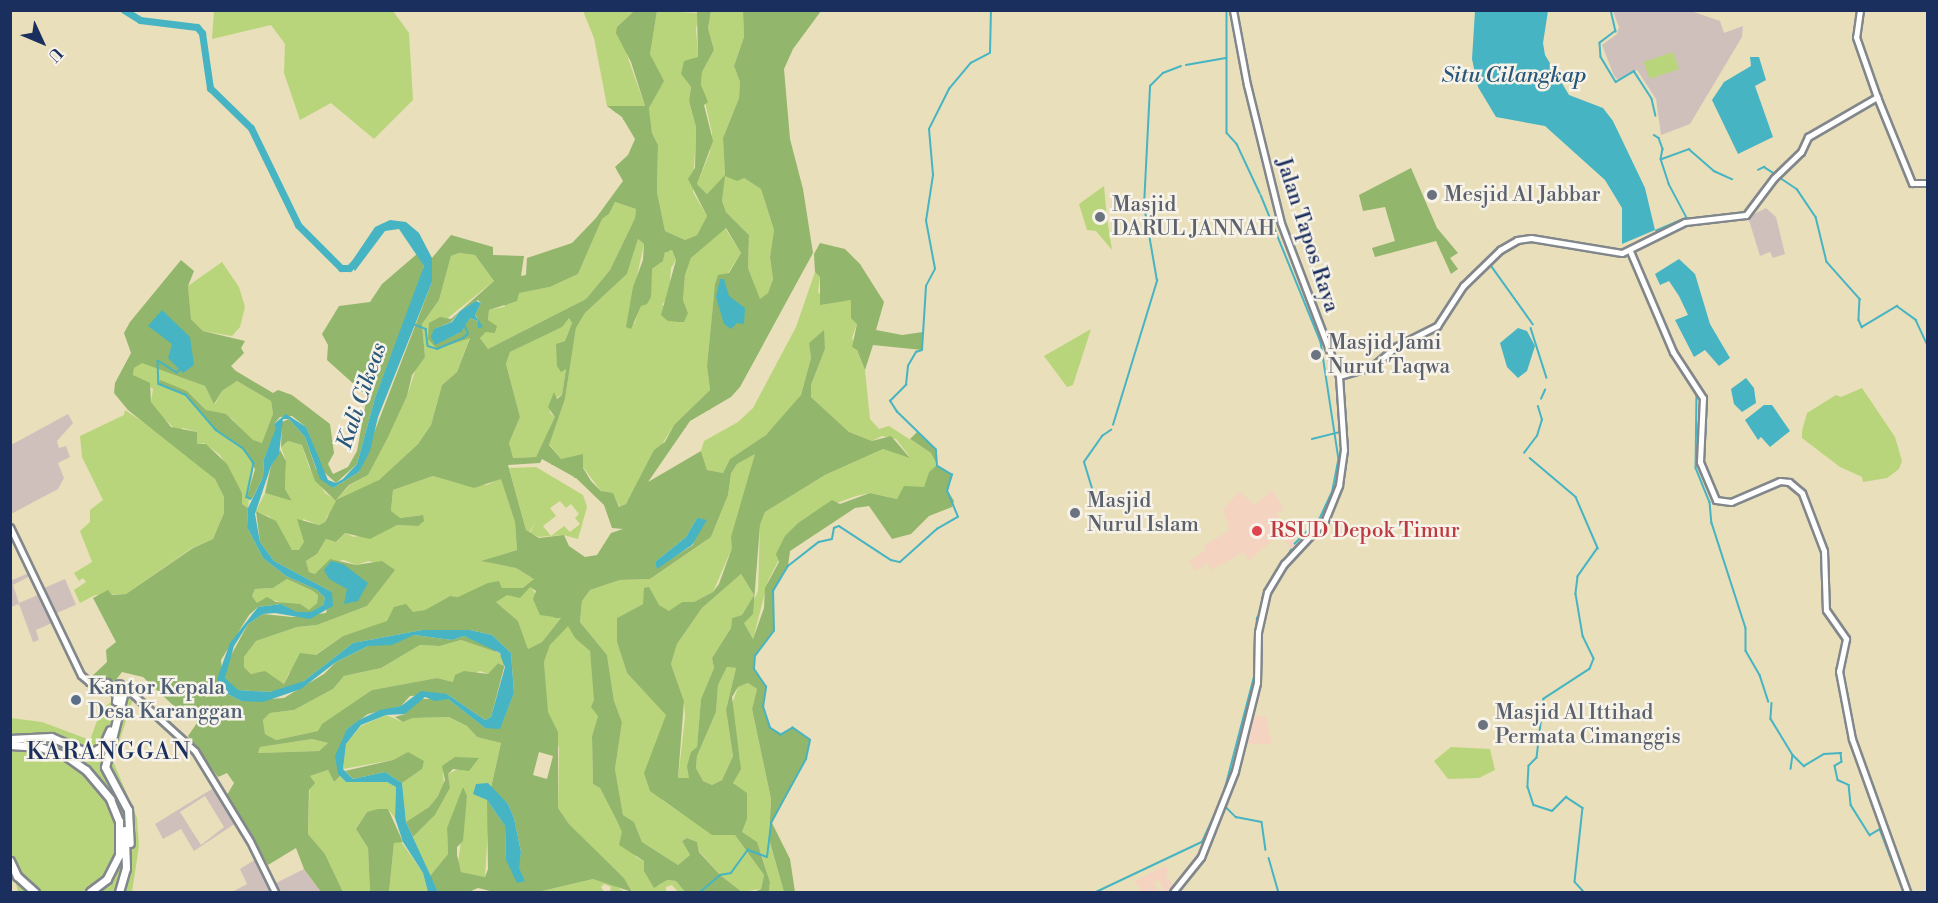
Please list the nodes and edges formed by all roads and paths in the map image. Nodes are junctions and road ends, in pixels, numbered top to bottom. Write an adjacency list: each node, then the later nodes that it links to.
1 (1233, 10): 6 (street, Jalan Tapos Raya)
2 (1860, 10): 3 (street)
3 (1877, 97): 4 (street); 5 (street)
4 (1928, 183)
5 (1628, 252): 6 (street); 20 (street)
6 (1339, 376): 19 (street, Jalan Tapos Raya)
7 (10, 527): 8 (street)
8 (106, 682): 9 (street); 11 (street)
9 (122, 685): 10 (street); 11 (highway)
10 (134, 696): 11 (street); 18 (street)
11 (119, 699): 12 (highway); 13 (highway)
12 (10, 742): 13 (highway); 16 (highway)
13 (127, 854): 17 (highway)
14 (10, 861): 15 (highway)
15 (35, 892)
16 (90, 892)
17 (119, 892)
18 (275, 892)
19 (1173, 892)
20 (1907, 892)

